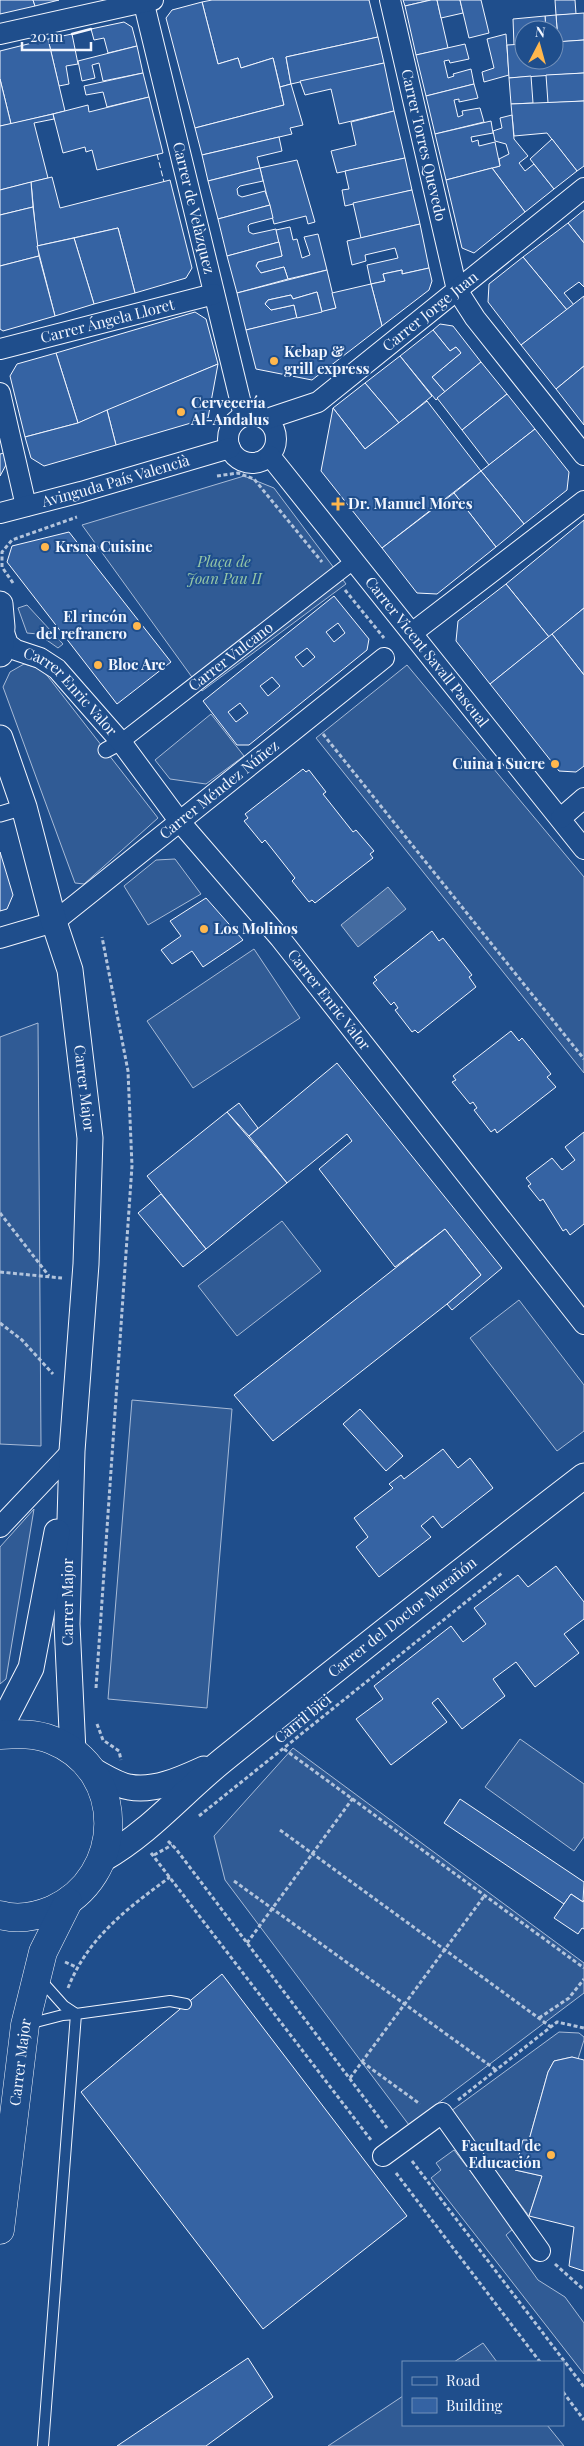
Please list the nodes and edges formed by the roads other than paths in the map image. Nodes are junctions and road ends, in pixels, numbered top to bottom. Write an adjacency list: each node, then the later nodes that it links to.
1 (390, 0): 5 (street, Carrer Torres Quevedo)
2 (146, 1): 3 (street); 6 (street, Carrer de Velàzquez)
3 (0, 34)
4 (584, 188): 5 (street, Carrer Jorge Juan)
5 (457, 290): 10 (street, Carrer Jorge Juan); 12 (street, Carrer Torres Quevedo)
6 (214, 294): 7 (street, Carrer Ángela Lloret); 9 (street, Carrer de Velàzquez)
7 (0, 349)
8 (0, 392): 15 (street)
9 (244, 416): 10 (street); 11 (street)
10 (267, 419): 13 (street)
11 (230, 448): 13 (street); 15 (street, Avinguda País Valencià)
12 (584, 455)
13 (270, 456): 17 (street, Carrer Vicent Savall Pascual)
14 (584, 501): 19 (street)
15 (26, 506): 16 (street, Avinguda País Valencià)
16 (0, 513)
17 (354, 561): 19 (street, Carrer Vicent Savall Pascual); 23 (street, Carrer Vulcano)
18 (1, 614): 21 (street); 23 (street, Carrer Enric Valor)
19 (412, 633): 27 (street, Carrer Vicent Savall Pascual)
20 (386, 650): 28 (street, Carrer Méndez Núñez)
21 (0, 654)
22 (0, 738): 25 (street, Carrer Major)
23 (113, 746): 28 (street, Carrer Enric Valor)
24 (584, 798): 27 (street)
25 (24, 807): 26 (street); 30 (street, Carrer Major)
26 (0, 814)
27 (561, 818): 29 (street, Carrer Vicent Savall Pascual)
28 (180, 822): 30 (street, Carrer Méndez Núñez); 32 (street, Carrer Enric Valor)
29 (584, 848)
30 (54, 922): 31 (street); 33 (street, Carrer Major)
31 (0, 938)
32 (584, 1324)
33 (72, 1451): 35 (street); 36 (street, Carrer Major); 38 (street, Carrer Major)
34 (584, 1476): 39 (street, Carrer del Doctor Marañón)
35 (0, 1527)
36 (0, 1728)
37 (0, 1735): 38 (main road)
38 (82, 1761): 39 (street); 40 (main road)
39 (222, 1761): 40 (street)
40 (103, 1859): 41 (main road)
41 (68, 1902): 42 (main road); 43 (main road, Carrer Major)
42 (0, 1915)
43 (37, 1976): 45 (lane); 46 (main road, Carrer Major)
44 (186, 2004): 45 (lane)
45 (76, 2014): 46 (lane); 50 (lane)
46 (25, 2025): 48 (main road, Carrer Major)
47 (383, 2156): 49 (street)
48 (0, 2230)
49 (540, 2251)
50 (44, 2446)

